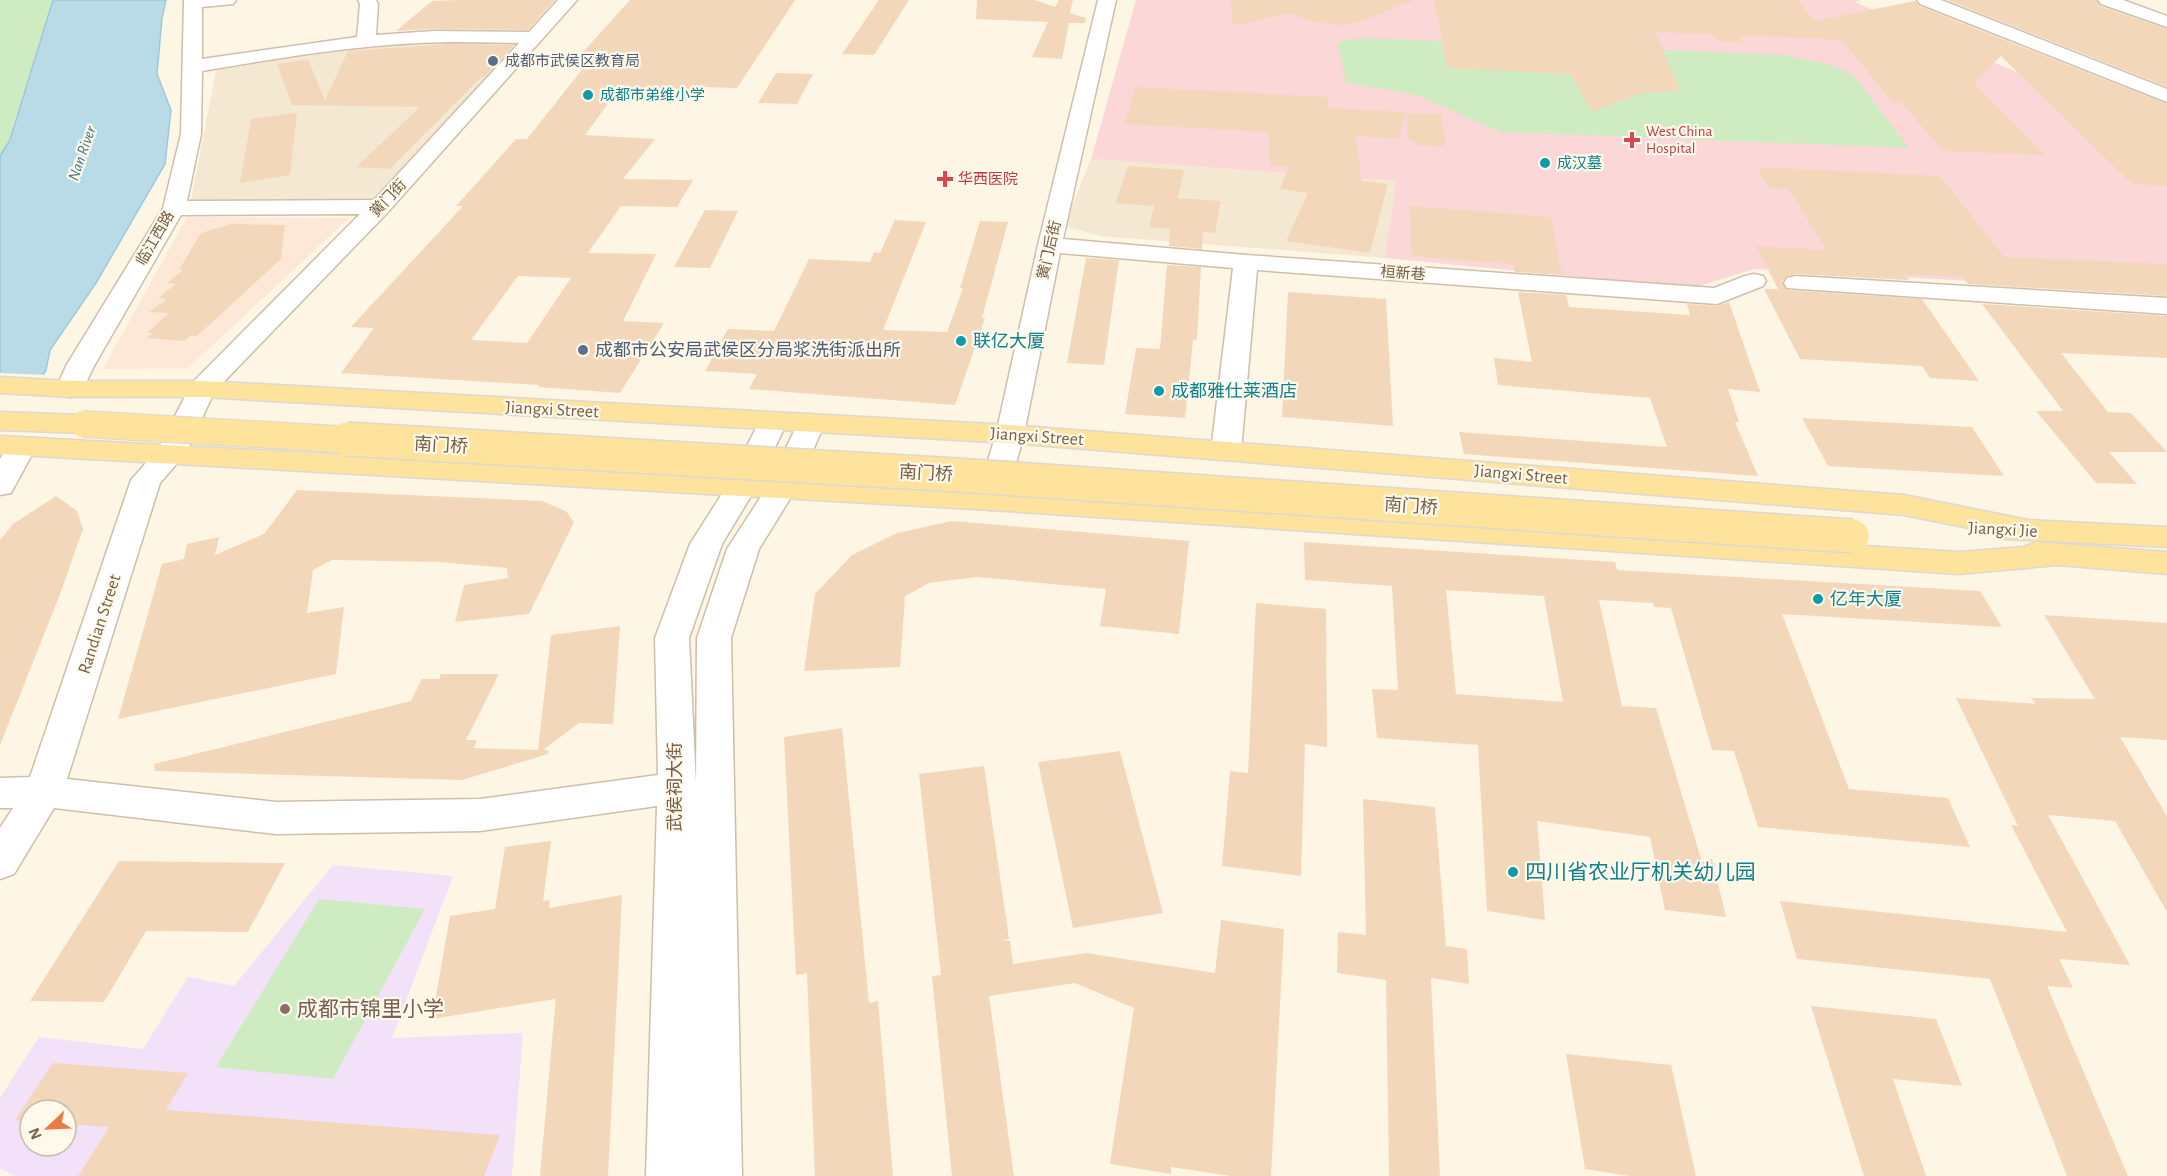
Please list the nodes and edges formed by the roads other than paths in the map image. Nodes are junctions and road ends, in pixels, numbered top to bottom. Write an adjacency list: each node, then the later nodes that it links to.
1 (227, 0): 7 (street)
2 (367, 0): 10 (street)
3 (568, 0): 9 (street, 黉门街)
4 (1107, 0): 15 (street, 黉门后街)
5 (1926, 0): 12 (street)
6 (2107, 0): 8 (street)
7 (193, 1): 11 (street, 临江西路)
8 (2167, 22)
9 (534, 38): 10 (street); 13 (street, 黉门街)
10 (366, 42): 11 (street)
11 (191, 68): 14 (street, 临江西路)
12 (2167, 96)
13 (380, 207): 14 (street); 22 (street, 黉门街)
14 (174, 208): 21 (street, 临江西路)
15 (1050, 245): 16 (street, 桓新巷); 26 (street, 黉门后街)
16 (1246, 262): 17 (street, 桓新巷); 28 (street)
17 (1754, 281)
18 (1796, 284): 19 (street)
19 (2167, 306)
20 (0, 385): 21 (main road, Jiangxi Street)
21 (70, 389): 22 (main road, Jiangxi Street)
22 (202, 389): 24 (main road, Jiangxi Street); 29 (street, Randian Street)
23 (0, 403): 34 (main road, 南门桥)
24 (773, 422): 25 (main road, Jiangxi Street); 31 (street, 武侯祠大街)
25 (811, 423): 26 (main road, Jiangxi Street); 32 (street)
26 (1010, 434): 28 (main road, Jiangxi Street); 33 (street, 黉门后街)
27 (9, 440): 29 (main road); 30 (street); 34 (main road, 南门桥, bridge)
28 (1226, 451): 35 (main road, Jiangxi Street)
29 (171, 453): 31 (main road); 40 (street, Randian Street)
30 (0, 486)
31 (742, 486): 32 (main road); 39 (street, 武侯祠大街)
32 (781, 489): 33 (main road); 44 (street)
33 (991, 500): 37 (main road)
34 (1846, 528): 35 (main road, Jiangxi Jie); 37 (main road, Jiangxi Jie)
35 (2028, 530): 36 (main road, Jiangxi Jie)
36 (2167, 537)
37 (2056, 555): 38 (main road, Jiangxi Jie)
38 (2167, 563)
39 (677, 788): 40 (street); 43 (street, 武侯祠大街)
40 (44, 792): 41 (street); 42 (street, Randian Street)
41 (0, 793)
42 (0, 862)
43 (670, 1176)
44 (718, 1176)

